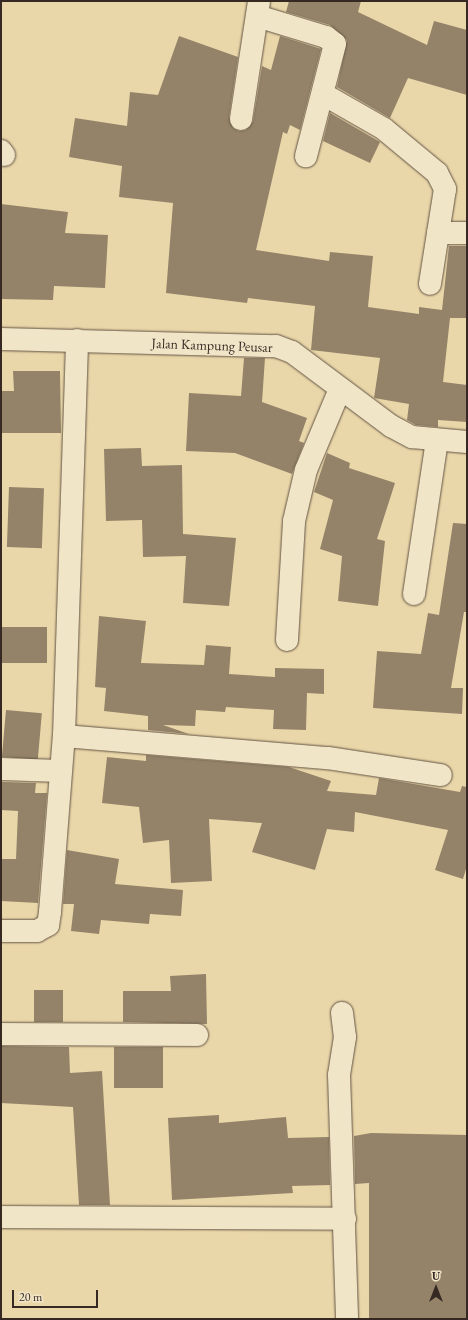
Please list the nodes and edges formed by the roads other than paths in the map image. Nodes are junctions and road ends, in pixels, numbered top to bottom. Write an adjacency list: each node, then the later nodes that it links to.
1 (258, 8): 2 (street); 3 (street)
2 (323, 94): 4 (street); 5 (street)
3 (241, 119)
4 (306, 156)
5 (438, 233): 6 (street); 7 (street)
6 (467, 233)
7 (430, 284)
8 (1, 339): 9 (street, Jalan Kampung Peusar)
9 (77, 340): 10 (street, Jalan Kampung Peusar); 15 (street)
10 (340, 389): 11 (street, Jalan Kampung Peusar); 14 (street)
11 (437, 440): 12 (street, Jalan Kampung Peusar); 13 (street)
12 (467, 442)
13 (414, 594)
14 (286, 640)
15 (64, 736): 17 (street); 18 (street)
16 (1, 769): 17 (street)
17 (60, 771): 19 (street)
18 (441, 775)
19 (1, 931)
20 (342, 1013): 24 (street)
21 (1, 1034): 22 (street)
22 (197, 1034)
23 (1, 1217): 24 (street)
24 (345, 1219): 25 (street)
25 (347, 1319)

